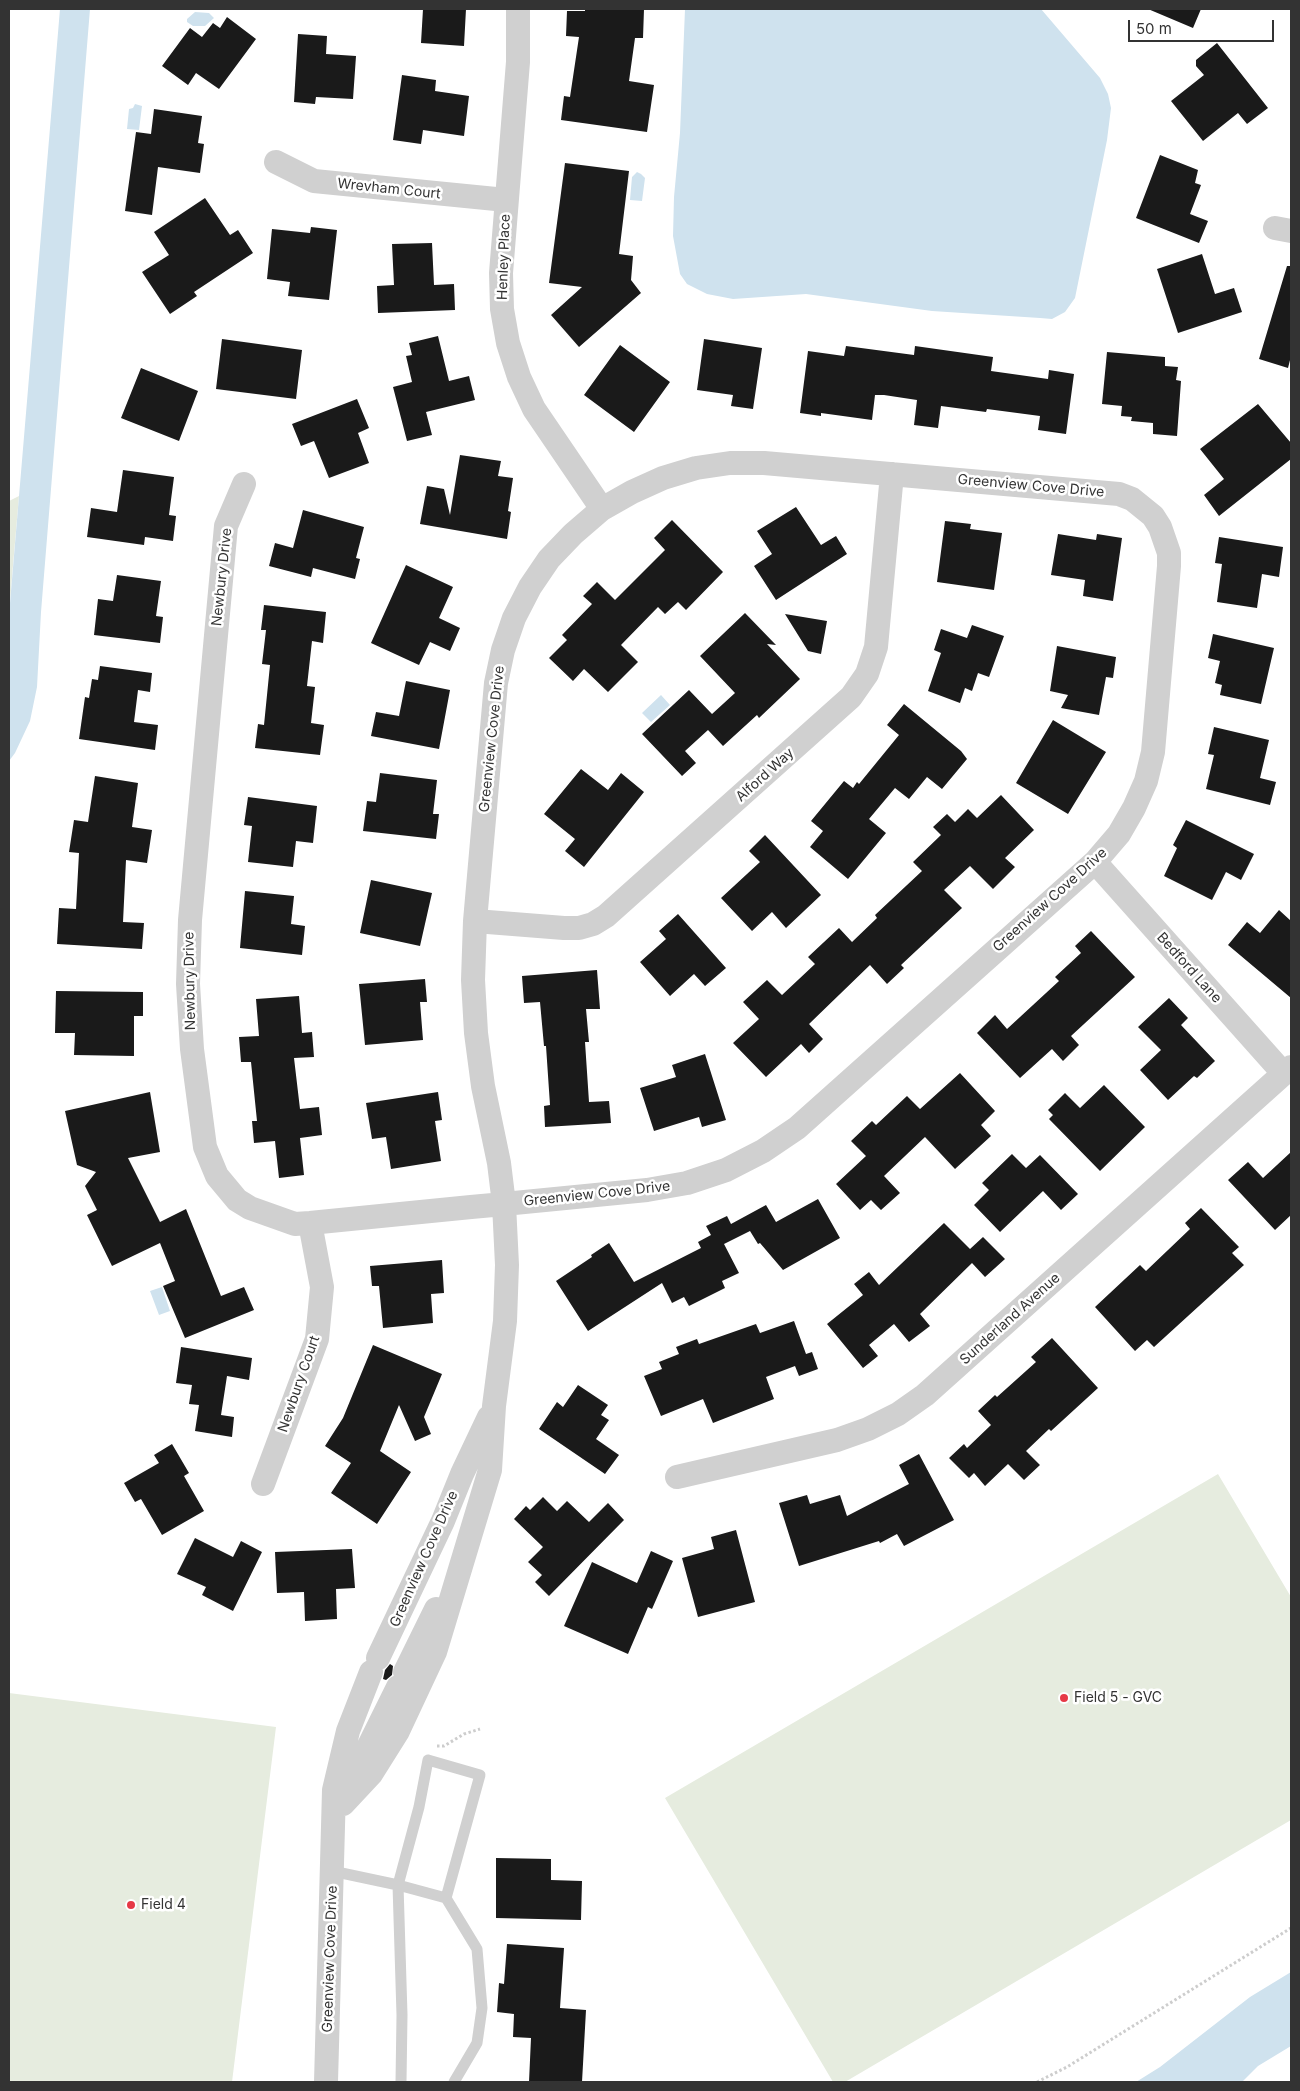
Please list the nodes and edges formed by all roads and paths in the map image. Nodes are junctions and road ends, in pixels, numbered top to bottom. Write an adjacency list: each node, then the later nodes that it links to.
1 (518, 9): 3 (street, Henley Place)
2 (276, 162): 3 (street, Wrevham Court)
3 (506, 200): 6 (street, Henley Place)
4 (892, 474): 6 (street, Greenview Cove Drive); 7 (street, Greenview Cove Drive); 8 (street, Alford Way)
5 (244, 484): 11 (street, Newbury Drive)
6 (602, 509): 8 (street, Greenview Cove Drive)
7 (1095, 862): 9 (street, Bedford Lane); 10 (street, Greenview Cove Drive)
8 (475, 920): 10 (street, Greenview Cove Drive)
9 (1288, 1071): 13 (street, Sunderland Avenue)
10 (504, 1204): 11 (street, Newbury Drive); 12 (street, Greenview Cove Drive)
11 (310, 1223): 14 (street, Newbury Court)
12 (494, 1406): 15 (street, Greenview Cove Drive); 19 (street, Greenview Cove Drive)
13 (677, 1477)
14 (263, 1484)
15 (468, 1545): 18 (street, Greenview Cove Drive); 18 (street, Greenview Cove Drive)
16 (480, 1729): 17 (path)
17 (428, 1747)
18 (343, 1804): 19 (street, Greenview Cove Drive)
19 (333, 1836): 20 (street, Greenview Cove Drive)
20 (332, 1871): 21 (lane); 24 (street, Greenview Cove Drive)
21 (398, 1886): 22 (lane); 22 (lane); 25 (lane)
22 (446, 1898): 26 (lane)
23 (1291, 1928): 27 (path)
24 (326, 2082)
25 (401, 2082)
26 (454, 2082)
27 (1037, 2082)

